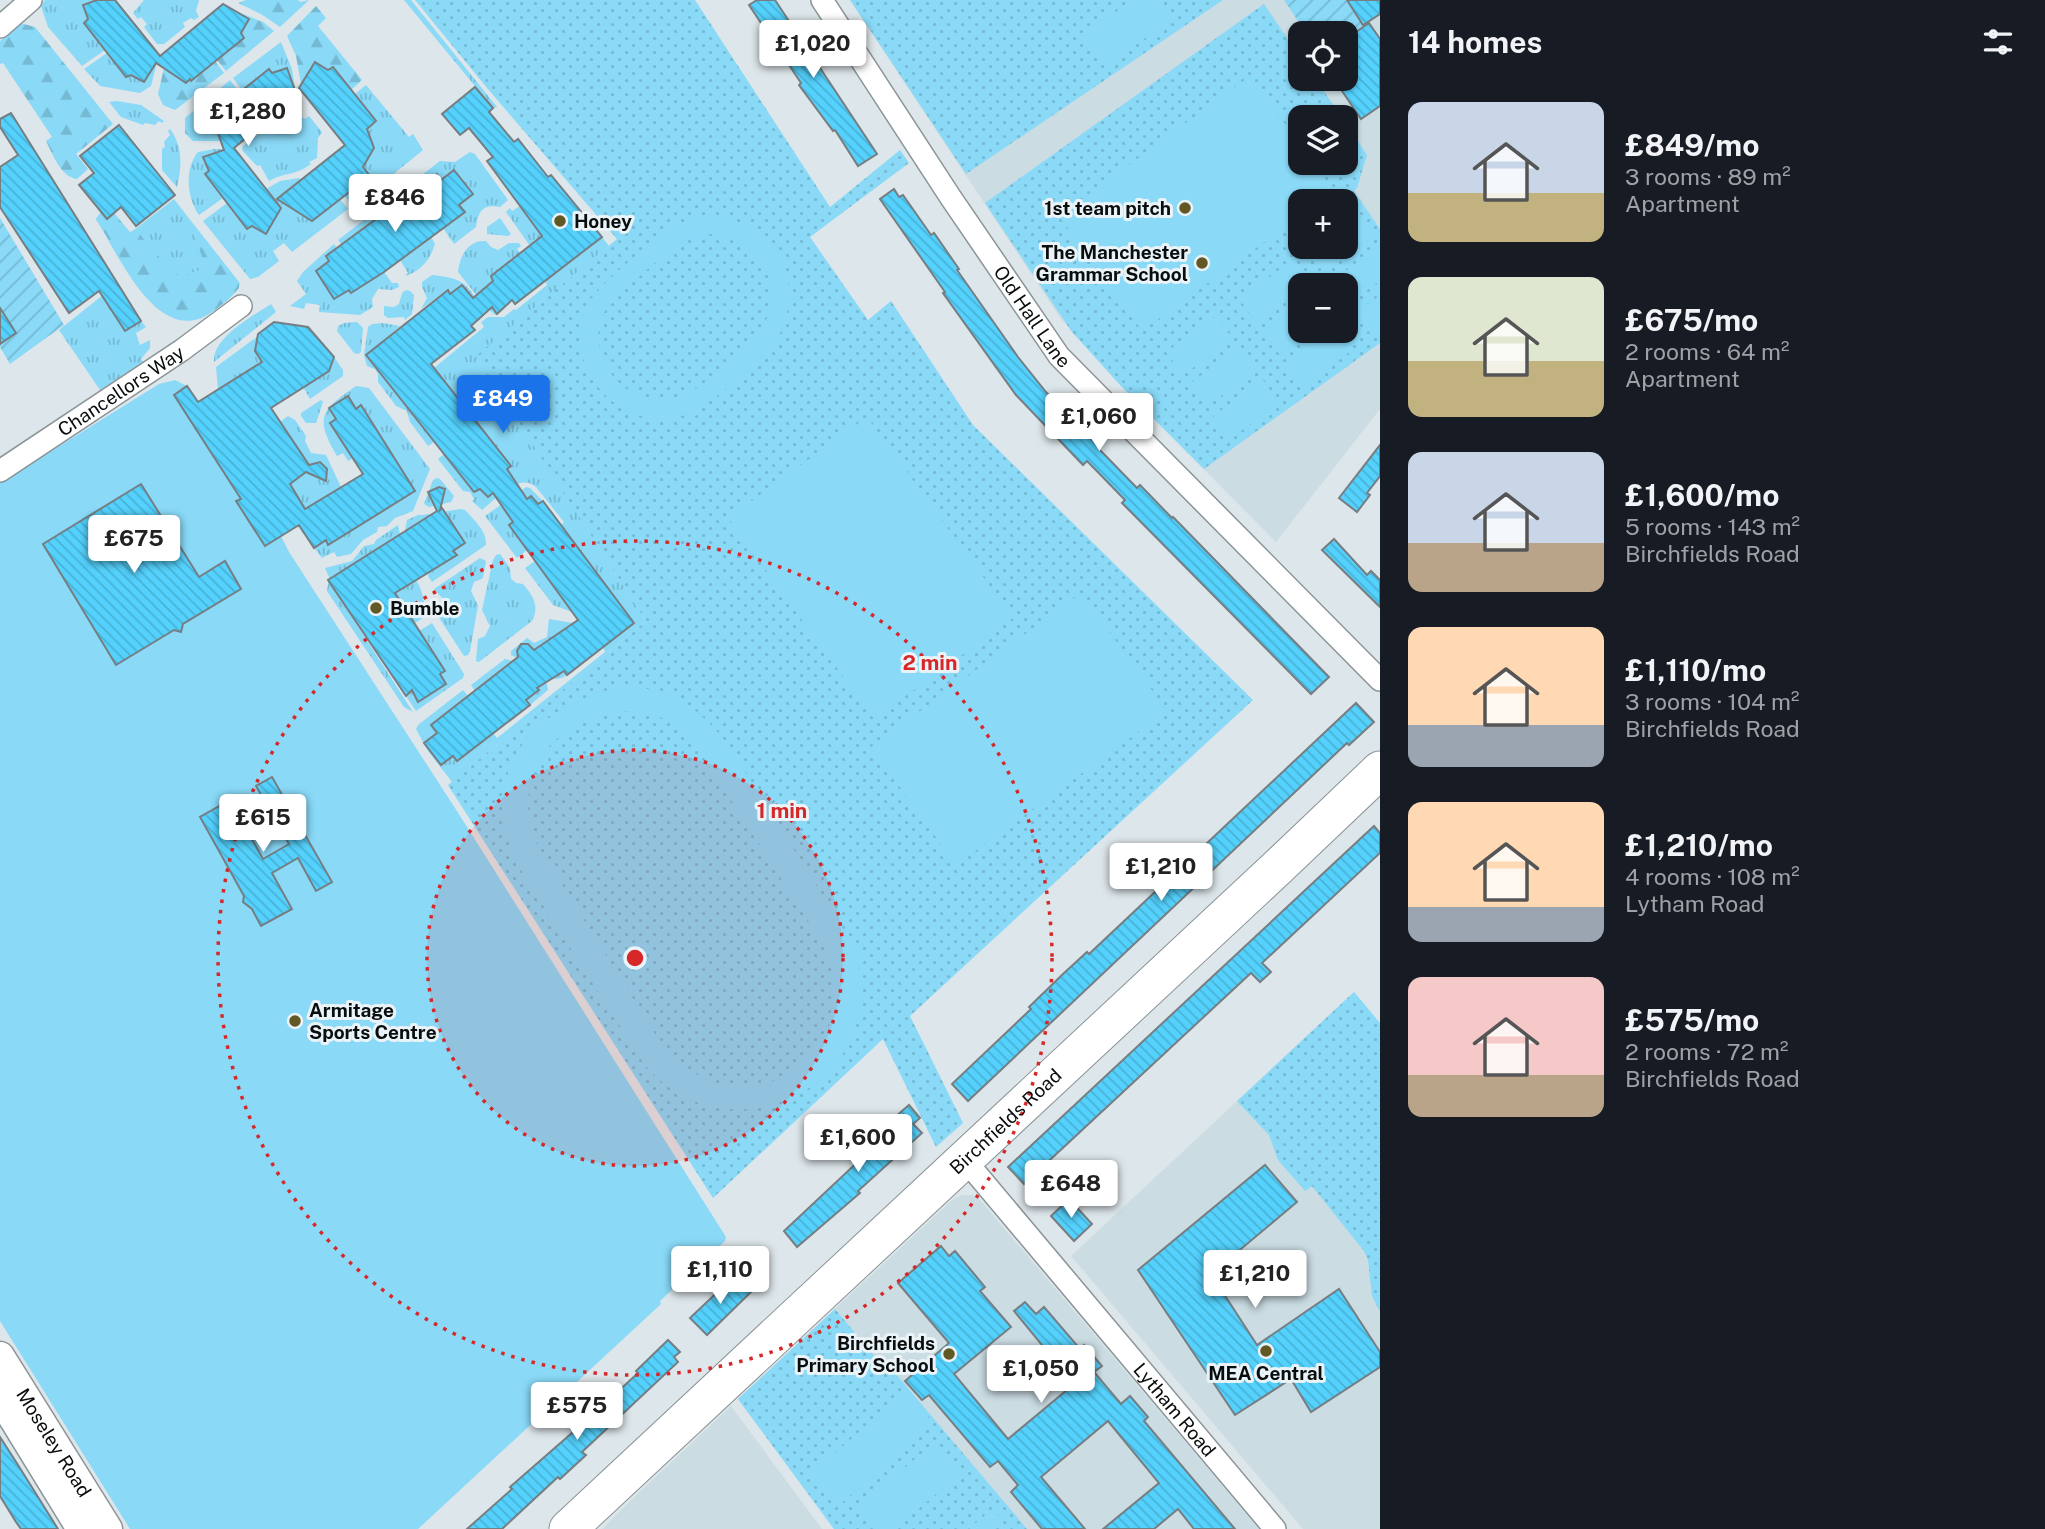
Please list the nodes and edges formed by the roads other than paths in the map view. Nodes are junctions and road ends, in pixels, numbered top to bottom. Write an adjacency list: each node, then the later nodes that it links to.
1 (31, 0): 3 (street)
2 (822, 0): 6 (street, Old Hall Lane)
3 (0, 27)
4 (241, 306): 5 (street, Chancellors Way)
5 (0, 471)
6 (1380, 680)
7 (1380, 770): 8 (highway, Birchfields Road)
8 (965, 1160): 13 (highway, Birchfields Road); 14 (street, Lytham Road)
9 (0, 1356): 12 (main road, Moseley Road)
10 (0, 1397): 11 (main road, Moseley Road)
11 (81, 1529)
12 (108, 1529)
13 (568, 1529)
14 (1275, 1529)

